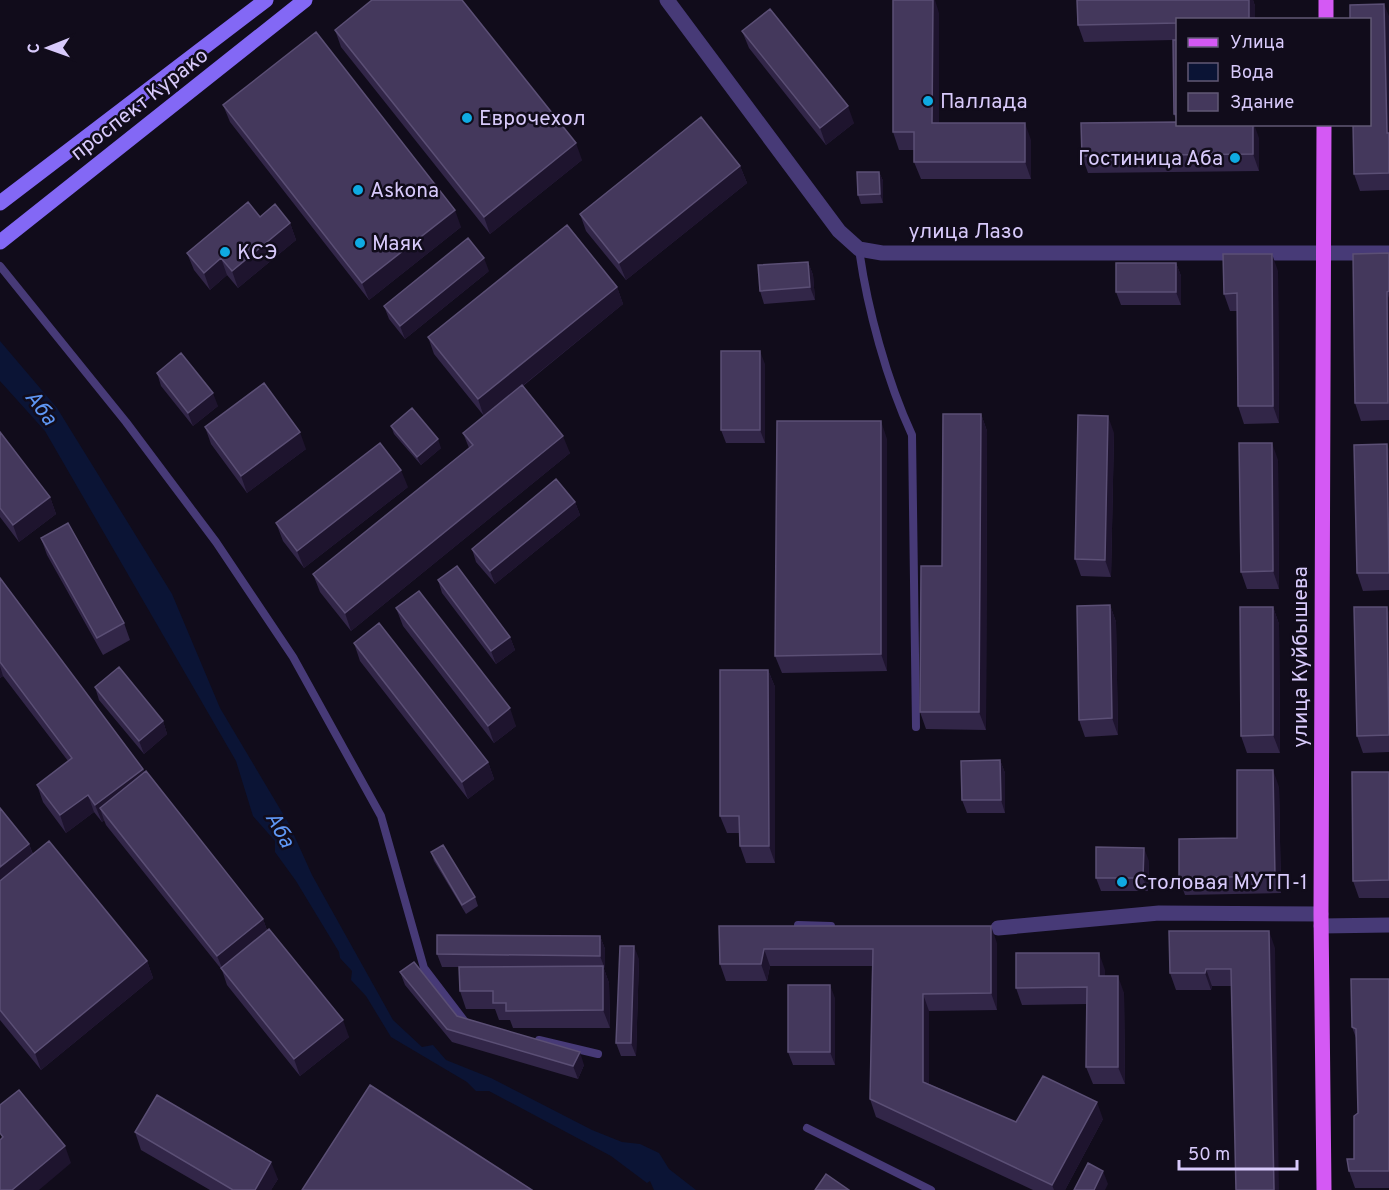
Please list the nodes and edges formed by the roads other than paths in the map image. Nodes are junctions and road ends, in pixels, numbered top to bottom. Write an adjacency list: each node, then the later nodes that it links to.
1 (266, 0): 7 (main road, проспект Курако)
2 (305, 0): 8 (main road, проспект Курако)
3 (667, 0): 9 (street)
4 (1326, 0): 5 (main road)
5 (1326, 18)
6 (1324, 126): 11 (main road, улица Куйбышева)
7 (0, 203)
8 (0, 242)
9 (859, 249): 11 (street, улица Лазо); 13 (lane)
10 (1389, 253): 11 (street, улица Лазо)
11 (1322, 254): 14 (main road, улица Куйбышева)
12 (0, 266): 19 (lane)
13 (915, 727)
14 (1321, 920): 16 (street); 18 (street); 24 (main road, улица Куйбышева)
15 (798, 925): 17 (lane)
16 (1389, 925)
17 (845, 926)
18 (992, 928)
19 (475, 1025)
20 (531, 1038): 21 (lane)
21 (597, 1054)
22 (807, 1128): 23 (lane)
23 (931, 1190)
24 (1324, 1190)

